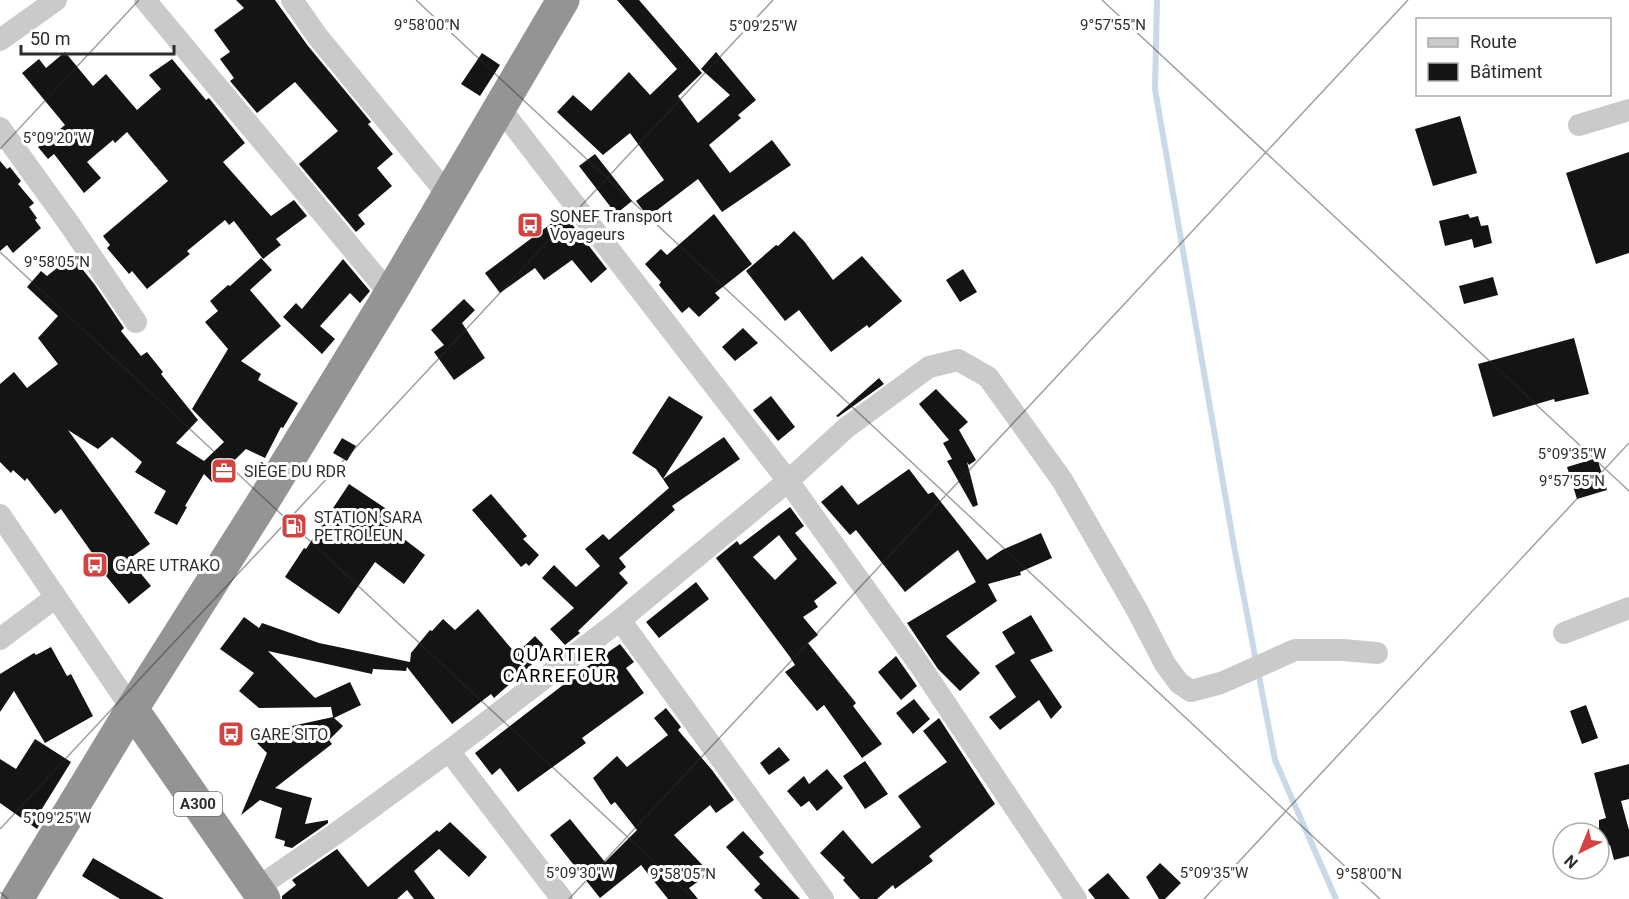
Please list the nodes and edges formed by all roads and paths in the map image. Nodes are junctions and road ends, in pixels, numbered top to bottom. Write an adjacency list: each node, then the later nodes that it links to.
1 (56, 0): 5 (street)
2 (145, 0): 11 (street)
3 (292, 0): 10 (street)
4 (562, 0): 6 (highway)
5 (0, 40)
6 (500, 108): 10 (highway); 13 (street)
7 (1629, 110): 8 (street)
8 (1580, 125)
9 (0, 128): 12 (street)
10 (448, 195): 11 (highway)
11 (390, 294): 21 (highway)
12 (136, 322)
13 (789, 481): 17 (street); 20 (street); 27 (street)
14 (0, 514): 15 (street)
15 (56, 597): 19 (street); 21 (street)
16 (1629, 608): 18 (street)
17 (620, 620): 22 (street); 26 (street)
18 (1564, 633)
19 (0, 639)
20 (1377, 653)
21 (132, 709): 23 (highway, A300); 24 (highway)
22 (448, 751): 23 (street); 25 (street)
23 (261, 893)
24 (17, 899)
25 (562, 899)
26 (823, 899)
27 (1076, 899)

